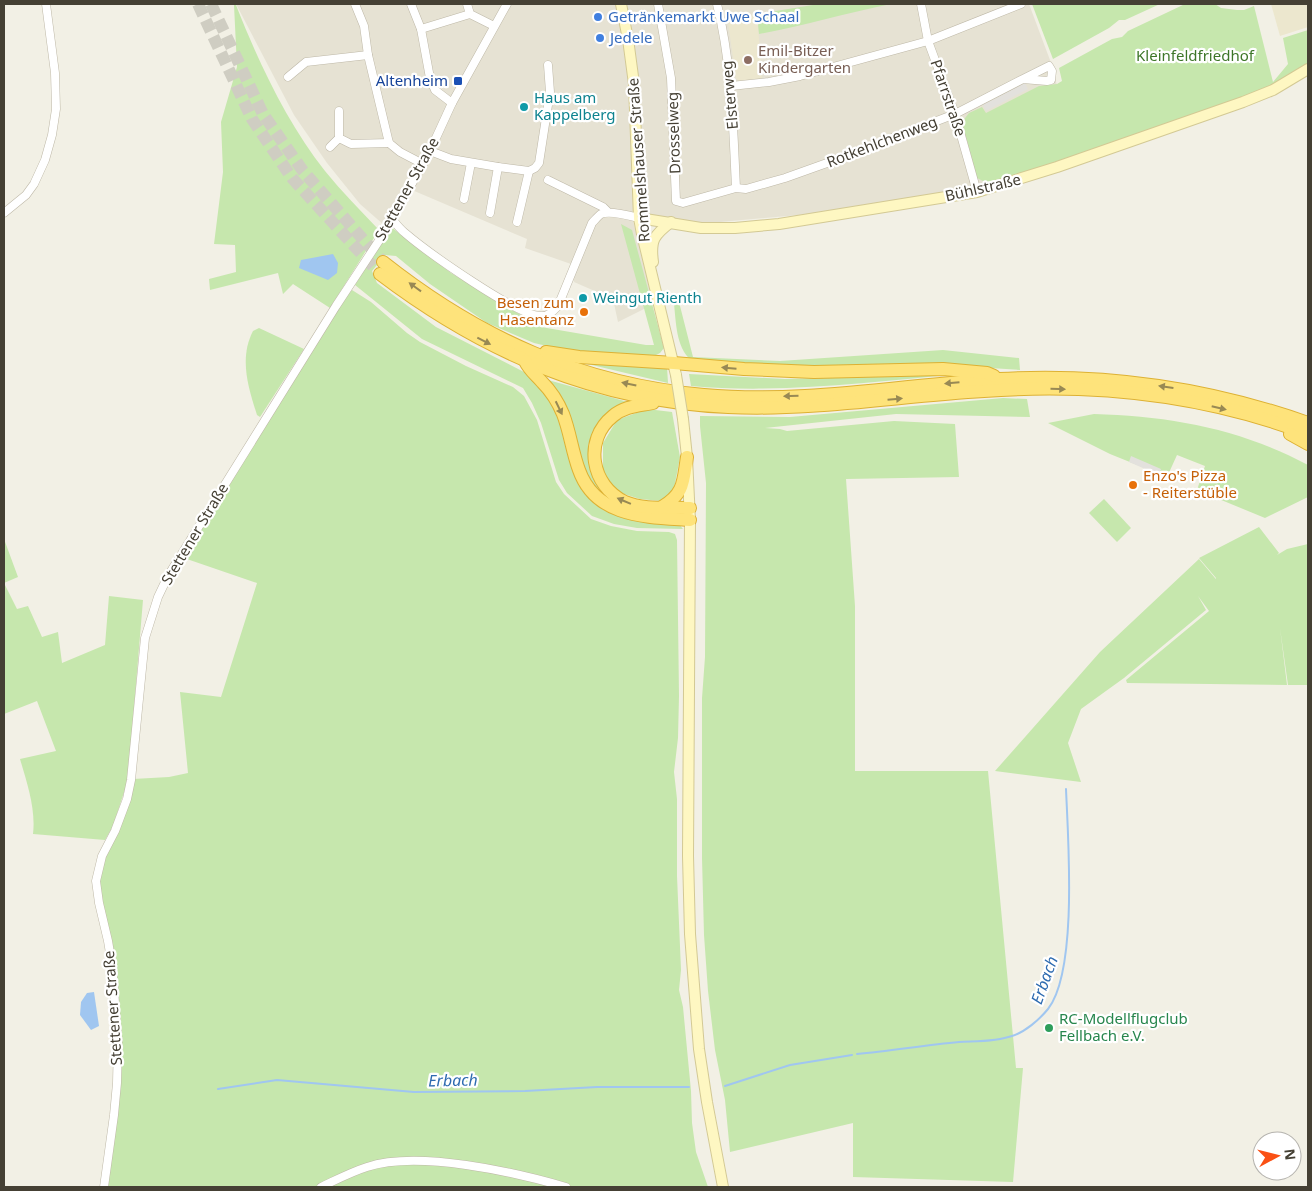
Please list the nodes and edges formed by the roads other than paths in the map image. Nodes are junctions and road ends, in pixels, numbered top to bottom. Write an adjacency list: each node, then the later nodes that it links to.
1 (46, 4): 37 (street)
2 (355, 4): 15 (street)
3 (411, 4): 13 (street)
4 (467, 4): 11 (street)
5 (507, 4): 12 (street, Stettener Straße)
6 (621, 4): 39 (main road, Rommelshauser Straße)
7 (658, 4): 33 (street, Drosselweg)
8 (717, 4): 20 (street, Elsterweg)
9 (921, 4): 14 (street, Pfarrstraße)
10 (1021, 4): 14 (street)
11 (470, 14): 12 (street); 13 (street)
12 (494, 26): 21 (street, Stettener Straße)
13 (421, 29): 21 (street)
14 (928, 41): 20 (street); 23 (street, Pfarrstraße)
15 (368, 55): 18 (street); 25 (street)
16 (548, 65): 31 (street)
17 (1308, 69): 34 (main road, Bühlstraße)
18 (288, 77)
19 (1023, 79): 19 (street, Rotkehlchenweg); 23 (street, Rotkehlchenweg)
20 (731, 86): 33 (street, Elsterweg)
21 (452, 103): 27 (street, Stettener Straße)
22 (339, 111): 24 (street)
23 (955, 114): 33 (street, Rotkehlchenweg); 34 (street, Pfarrstraße)
24 (340, 138): 25 (street); 26 (street)
25 (389, 143): 29 (street)
26 (330, 147)
27 (430, 151): 28 (street); 29 (street, Stettener Straße)
28 (471, 163): 30 (street); 35 (street)
29 (423, 164): 40 (street, Stettener Straße)
30 (498, 167): 31 (street); 38 (street)
31 (529, 171): 41 (street)
32 (548, 180): 36 (street)
33 (736, 188)
34 (977, 192): 42 (main road, Bühlstraße)
35 (464, 199)
36 (608, 212): 39 (street); 40 (street)
37 (4, 213)
38 (490, 213)
39 (640, 218): 42 (main road, Bühlstraße); 44 (main road, Rommelshauser Straße)
40 (392, 219): 56 (street, Stettener Straße)
41 (517, 222)
42 (671, 222): 44 (main road)
43 (382, 268): 45 (highway)
44 (658, 300): 46 (main road, Rommelshauser Straße)
45 (529, 357): 46 (highway); 47 (highway, one-way to 45); 48 (highway); 55 (highway, one-way to 55)
46 (675, 369): 47 (highway, one-way to 46); 53 (main road, Rommelshauser Straße, bridge)
47 (1001, 379): 50 (highway, one-way to 47)
48 (663, 400): 49 (highway, one-way to 49); 54 (highway, one-way to 48)
49 (1268, 421): 51 (highway); 52 (highway)
50 (1308, 423)
51 (1308, 434)
52 (1308, 444)
53 (687, 457): 54 (highway); 55 (main road, Rommelshauser Straße)
54 (662, 507): 55 (highway)
55 (690, 514): 59 (main road, Rommelshauser Straße)
56 (104, 1187)
57 (322, 1187): 58 (street)
58 (566, 1187)
59 (724, 1187)

